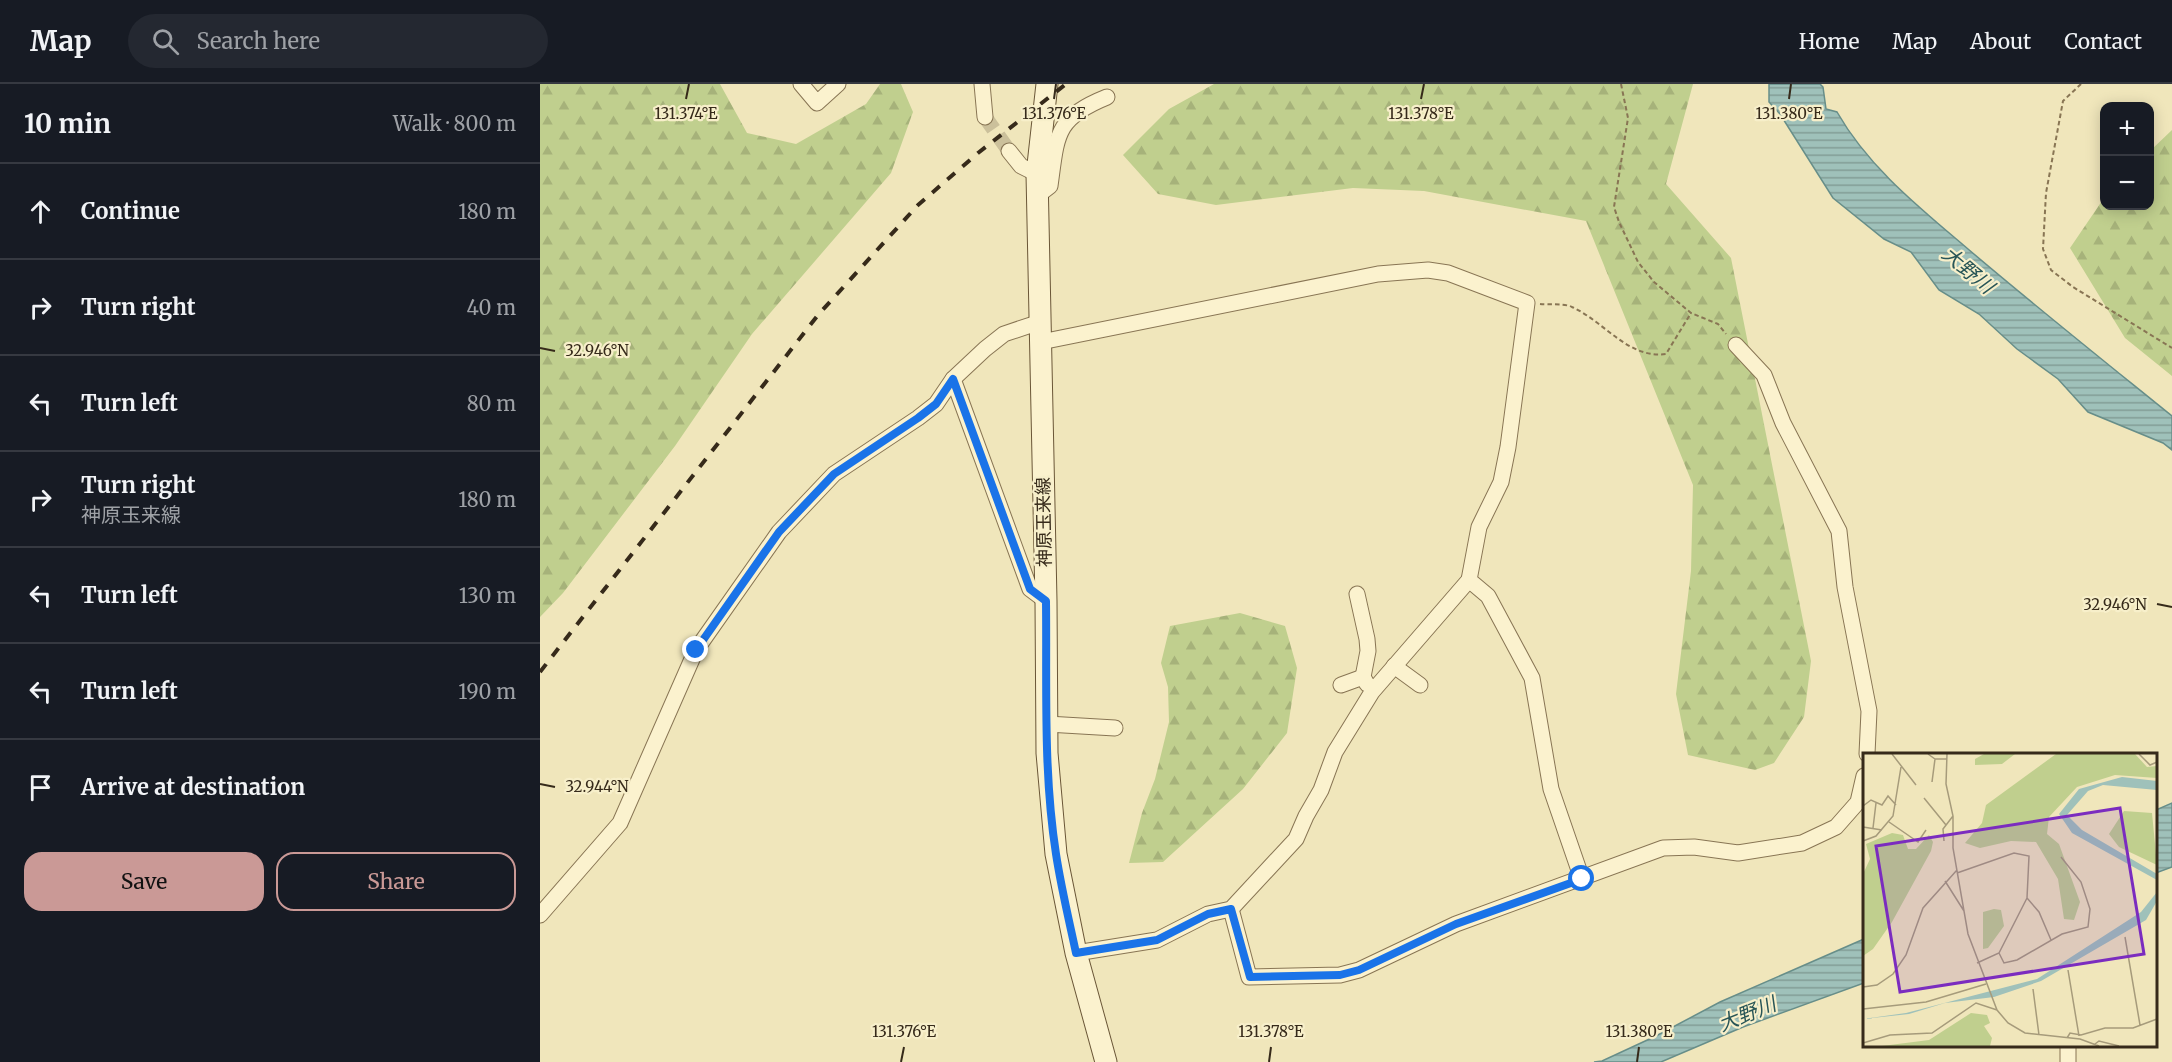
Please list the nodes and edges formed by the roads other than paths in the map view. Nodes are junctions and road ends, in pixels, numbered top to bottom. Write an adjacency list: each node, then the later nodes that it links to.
1 (801, 84): 2 (street)
2 (838, 84)
3 (982, 84): 6 (street)
4 (1047, 84): 8 (main road, 神原玉来線)
5 (1107, 97): 9 (street)
6 (985, 117)
7 (1009, 151): 8 (street)
8 (1037, 174): 9 (main road, 神原玉来線)
9 (1037, 196): 10 (main road, 神原玉来線)
10 (1041, 332): 12 (street); 13 (street); 15 (main road, 神原玉来線)
11 (1736, 345): 23 (street)
12 (953, 379): 15 (street); 27 (street)
13 (1469, 580): 16 (street); 25 (street)
14 (1357, 594): 17 (street)
15 (1046, 601): 21 (main road, 神原玉来線)
16 (1394, 666): 19 (street); 20 (street)
17 (1363, 677): 18 (street); 20 (street)
18 (1341, 685)
19 (1420, 685)
20 (1372, 692): 26 (street)
21 (1047, 724): 22 (street); 28 (main road, 神原玉来線)
22 (1115, 729)
23 (1867, 753)
24 (1863, 780): 25 (street)
25 (1582, 879): 26 (street)
26 (1231, 909): 28 (street)
27 (540, 915)
28 (1076, 953): 29 (main road, 神原玉来線)
29 (1106, 1062)

